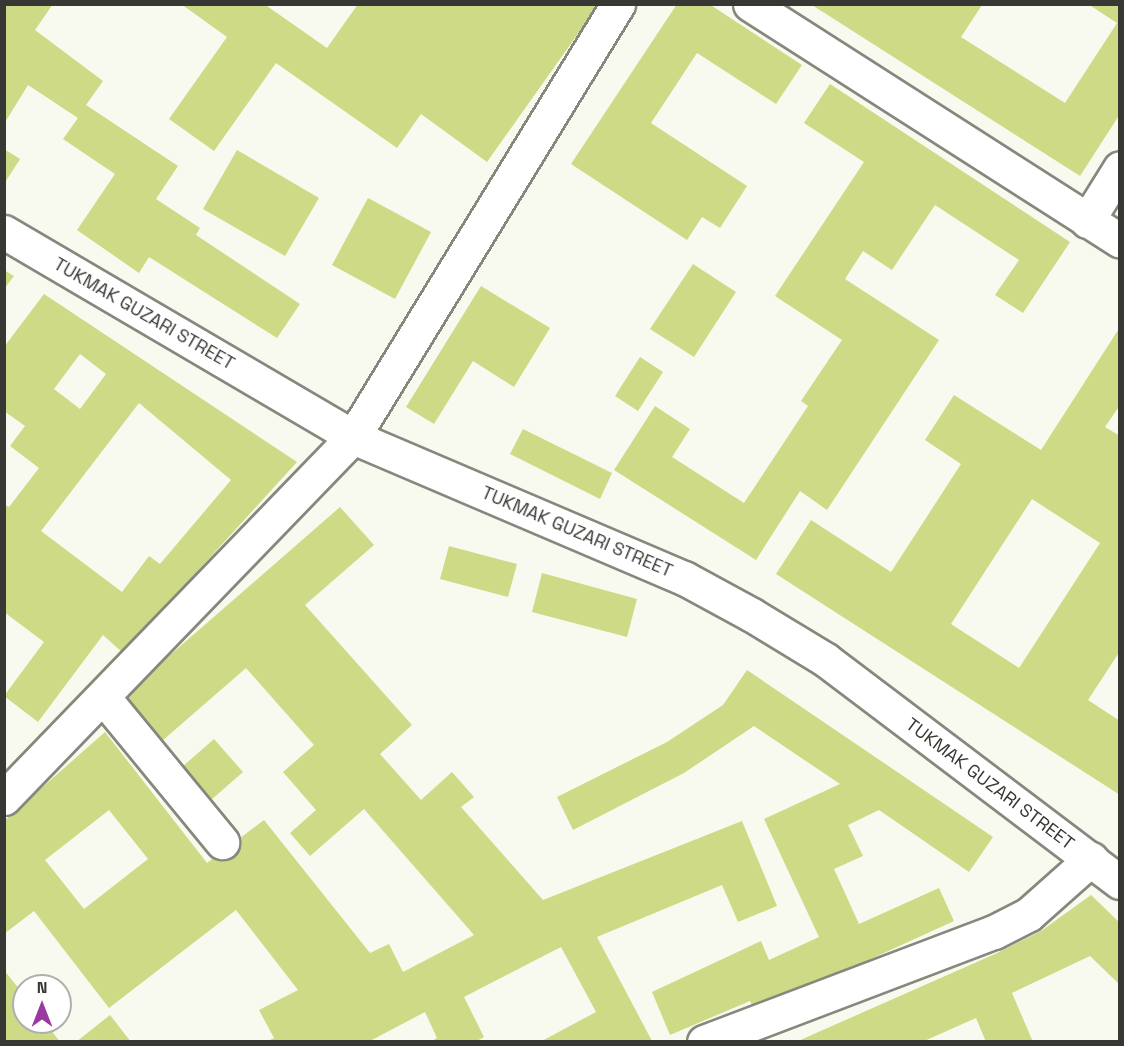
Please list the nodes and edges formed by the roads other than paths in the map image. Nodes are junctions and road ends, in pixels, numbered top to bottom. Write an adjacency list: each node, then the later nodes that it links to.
1 (618, 4): 7 (street)
2 (750, 4): 4 (street)
3 (1119, 168): 4 (street)
4 (1087, 220): 6 (street)
5 (4, 232): 7 (street, TUKMAK GUZARI STREET)
6 (1119, 241)
7 (353, 437): 8 (street); 11 (street, TUKMAK GUZARI STREET)
8 (104, 697): 9 (street); 10 (street)
9 (4, 798)
10 (222, 842)
11 (1090, 859): 12 (street, TUKMAK GUZARI STREET); 13 (street)
12 (1119, 882)
13 (704, 1041)

